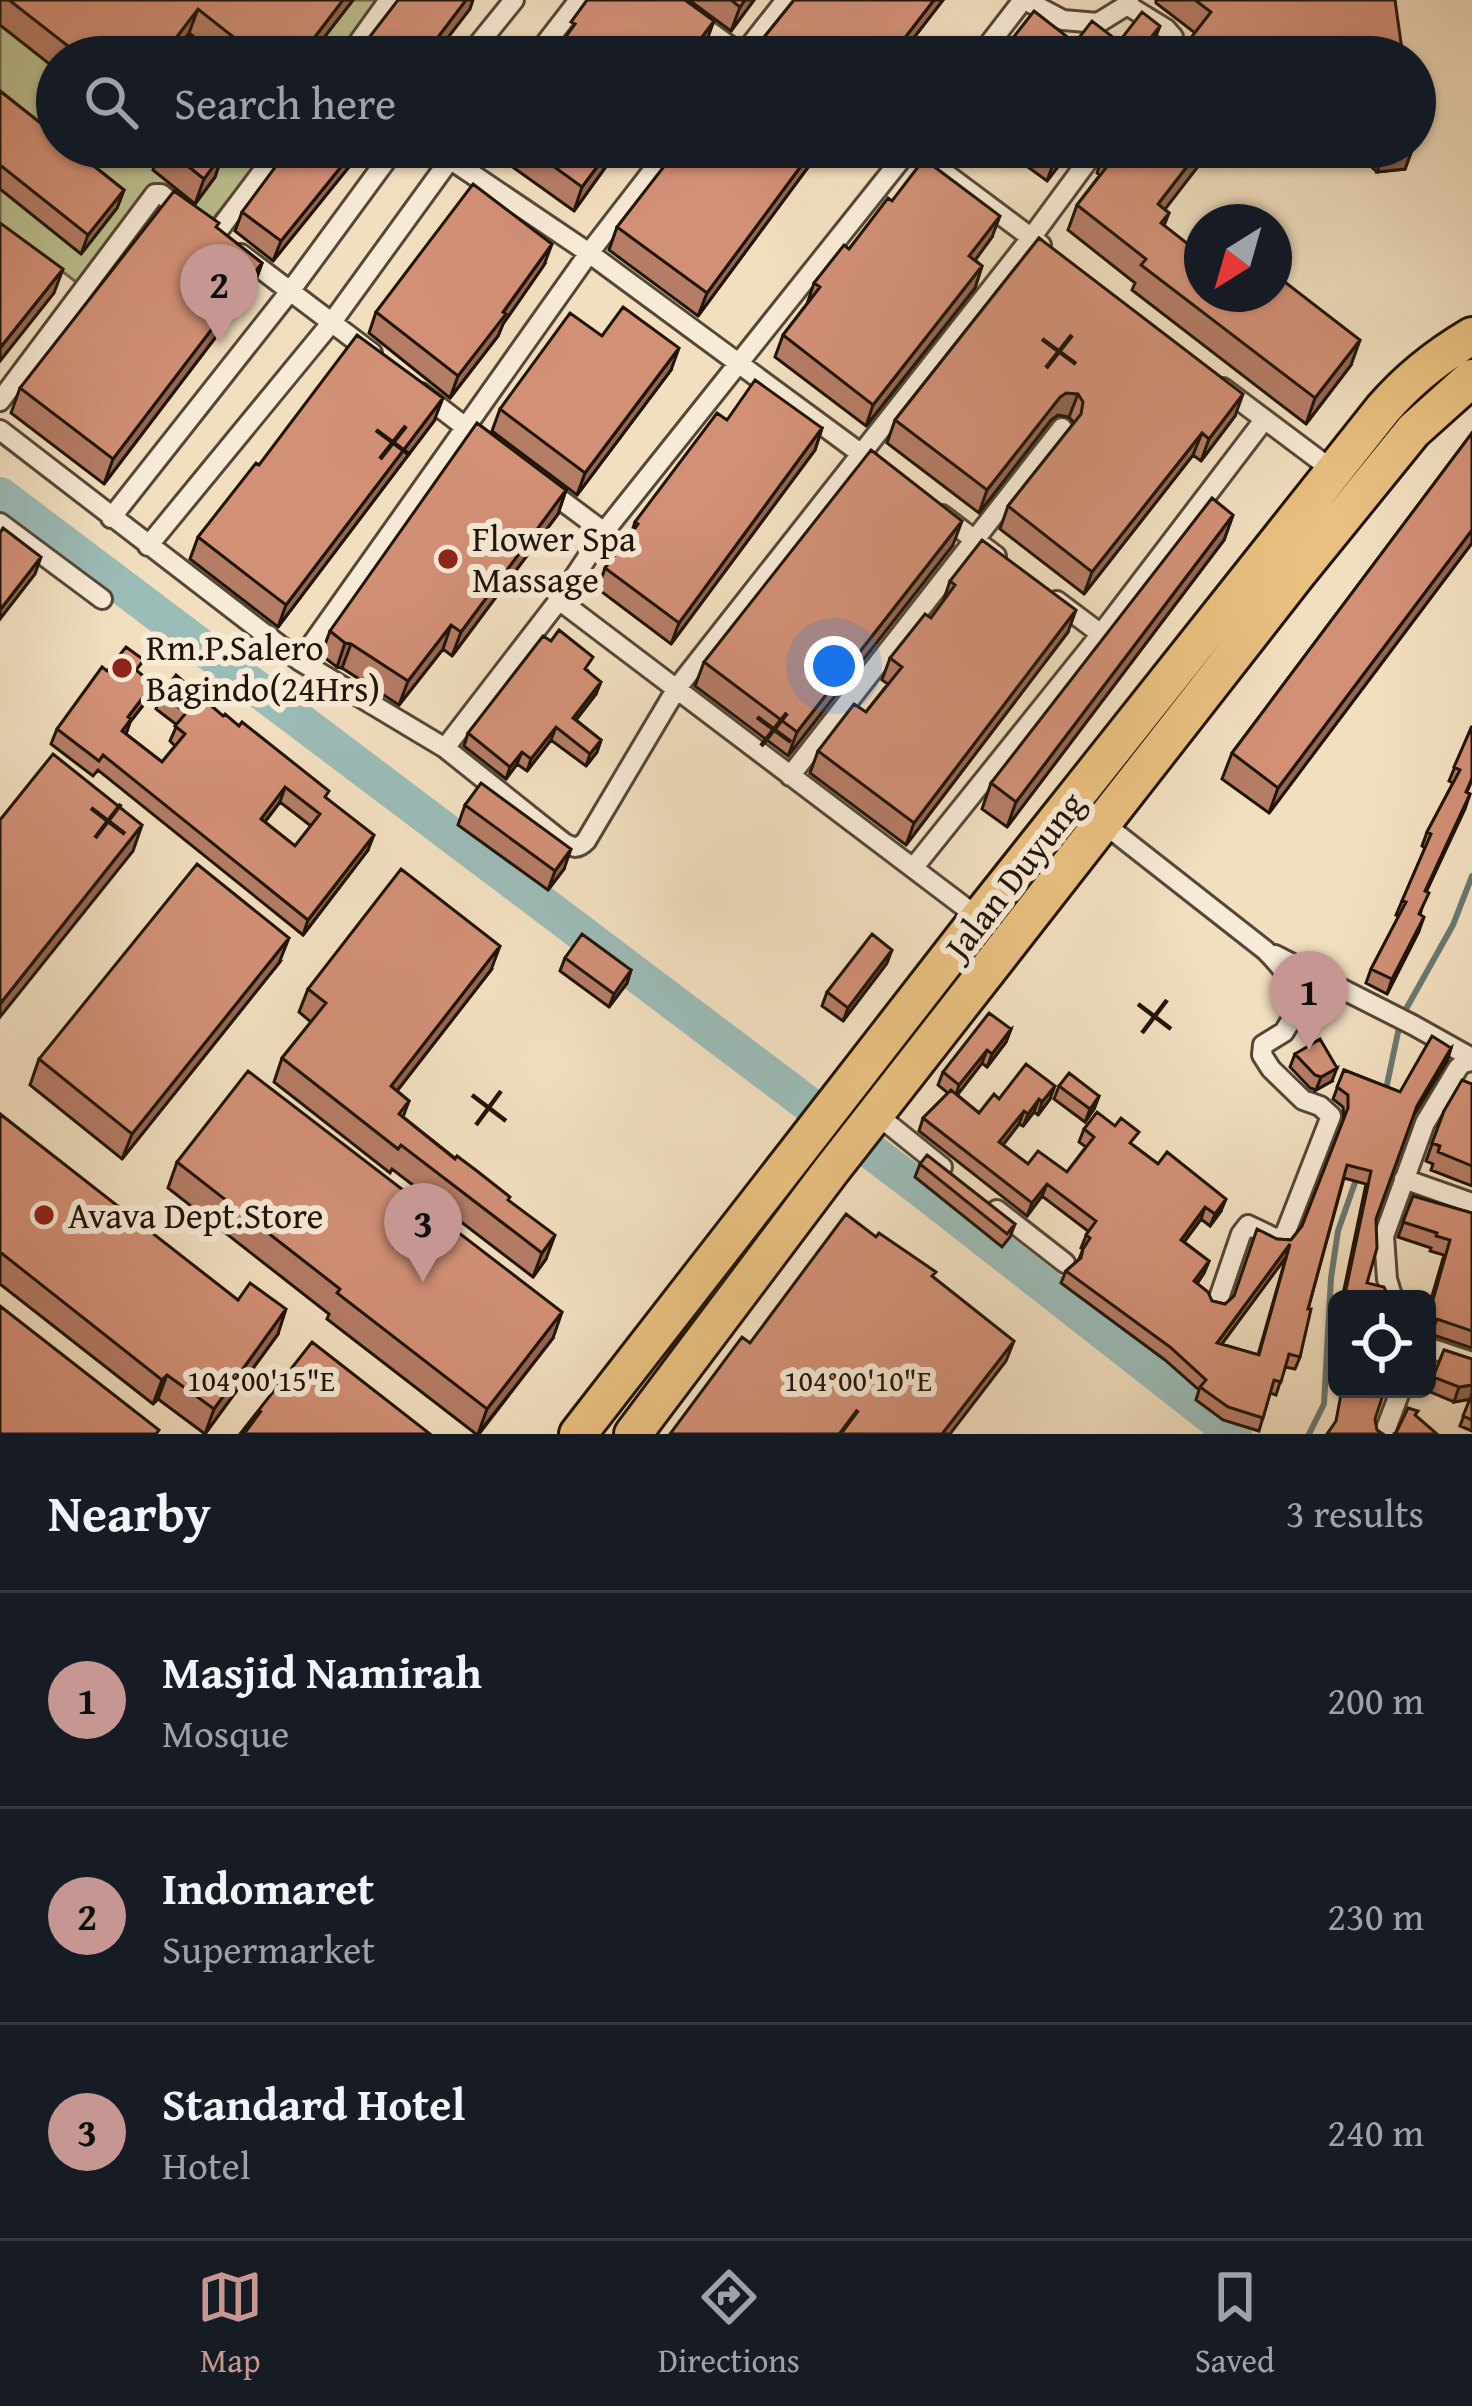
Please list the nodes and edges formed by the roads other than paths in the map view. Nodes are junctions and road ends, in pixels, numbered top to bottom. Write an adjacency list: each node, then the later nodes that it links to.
1 (389, 0): 8 (street)
2 (579, 0): 10 (street)
3 (666, 0): 11 (street)
4 (786, 0): 12 (street)
5 (1024, 0): 6 (street); 13 (street)
6 (1128, 3): 14 (street)
7 (503, 4): 9 (street)
8 (363, 36)
9 (482, 36)
10 (551, 36)
11 (714, 36)
12 (757, 36)
13 (996, 36)
14 (1172, 36)
15 (265, 168): 23 (street)
16 (381, 168): 27 (street)
17 (443, 168): 28 (street)
18 (474, 168): 26 (street)
19 (655, 168): 26 (street)
20 (894, 168): 31 (street)
21 (938, 168): 24 (street)
22 (1083, 168): 24 (street)
23 (214, 236): 27 (street); 35 (street)
24 (1031, 238): 25 (street); 40 (street)
25 (1050, 253)
26 (589, 254): 31 (street); 38 (street)
27 (291, 290): 28 (street); 46 (street)
28 (332, 322): 30 (street); 50 (street)
29 (1472, 336): 43 (highway, Jalan Duyung)
30 (383, 362)
31 (739, 365): 40 (street); 48 (street)
32 (400, 376): 38 (street)
33 (1472, 378): 58 (highway, Jalan Duyung)
34 (1212, 380): 36 (street)
35 (0, 400)
36 (1264, 420): 43 (street); 55 (street)
37 (1062, 428): 49 (street)
38 (467, 429): 41 (street); 57 (street)
39 (0, 430): 46 (street)
40 (860, 452): 42 (street); 59 (street)
41 (501, 454)
42 (879, 467)
43 (1335, 472): 56 (highway, Jalan Duyung)
44 (536, 480): 48 (street)
45 (936, 510): 49 (street)
46 (111, 518): 50 (street)
47 (0, 523): 53 (street)
48 (604, 532): 54 (street)
49 (974, 539): 51 (street); 61 (street)
50 (148, 546): 57 (street)
51 (1010, 566)
52 (1046, 594): 55 (street)
53 (102, 599)
54 (559, 600): 59 (street); 60 (street)
55 (1101, 634): 63 (street)
56 (1193, 647): 58 (highway); 64 (highway, Jalan Duyung)
57 (300, 661): 60 (street)
58 (1222, 670): 62 (highway, Jalan Duyung)
59 (677, 688): 60 (street); 61 (street)
60 (446, 748)
61 (790, 776): 63 (street)
62 (1103, 823): 65 (street); 67 (highway, Jalan Duyung)
63 (914, 867): 64 (street)
64 (980, 918): 67 (highway, Jalan Duyung)
65 (1265, 950): 66 (street); 74 (street)
66 (1472, 1060): 69 (street)
67 (864, 1109): 68 (street); 78 (highway, Jalan Duyung); 79 (highway, Jalan Duyung)
68 (950, 1173)
69 (1403, 1179): 71 (street); 73 (street)
70 (984, 1200): 72 (street)
71 (1472, 1203)
72 (1065, 1263)
73 (1390, 1290)
74 (1217, 1304)
75 (1436, 1350): 76 (street)
76 (1472, 1362)
77 (1398, 1398): 80 (street)
78 (578, 1434)
79 (633, 1434)
80 (1384, 1434)

